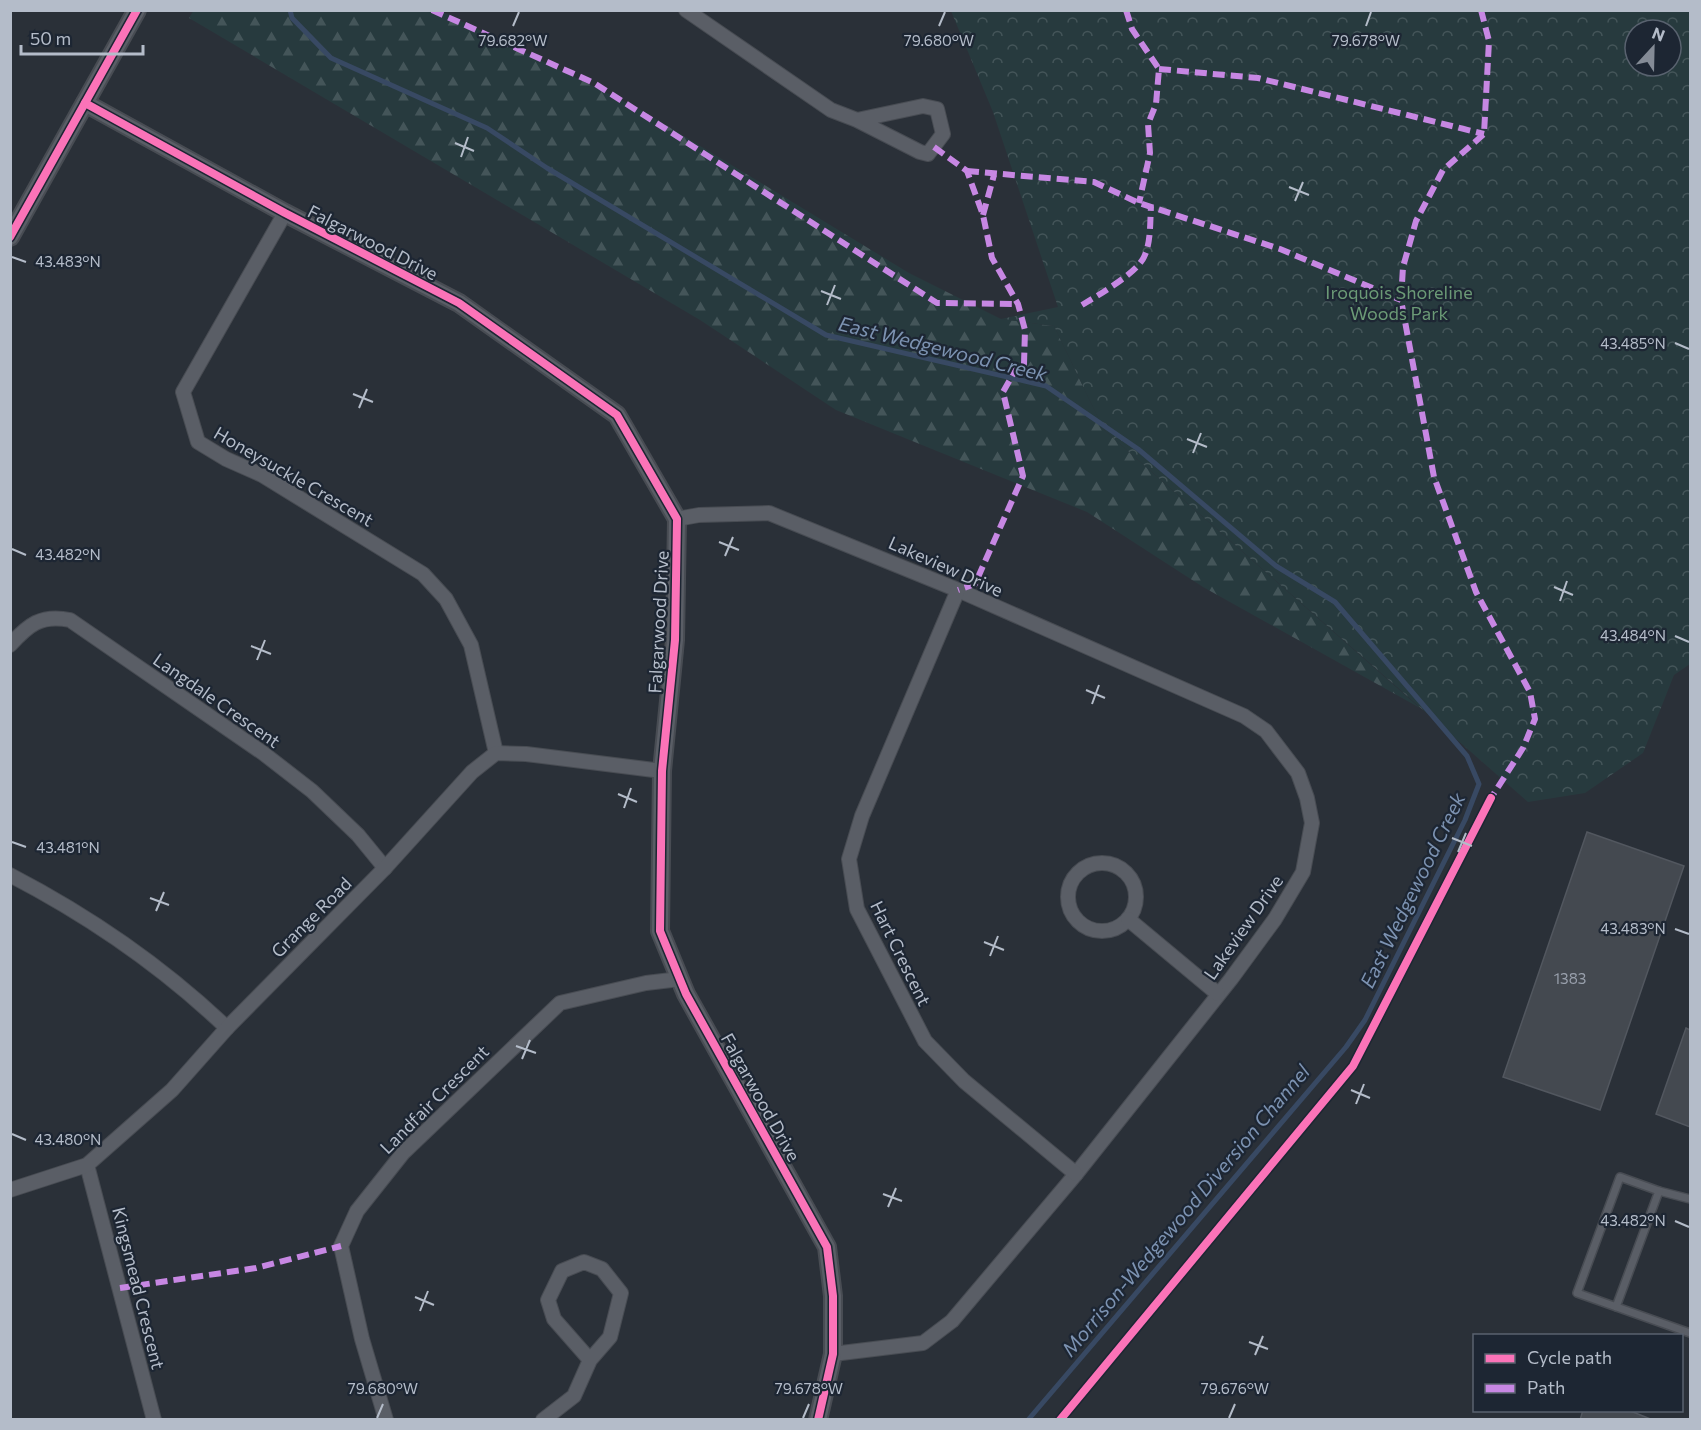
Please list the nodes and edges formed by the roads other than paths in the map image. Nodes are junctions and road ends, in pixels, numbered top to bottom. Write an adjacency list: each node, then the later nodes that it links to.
1 (137, 10): 3 (street)
2 (686, 10): 4 (street)
3 (85, 103): 5 (street, Falgarwood Drive); 6 (street)
4 (857, 120): 4 (street)
5 (285, 213): 7 (street, Falgarwood Drive); 10 (street, Honeysuckle Crescent)
6 (12, 232)
7 (677, 519): 8 (street, Lakeview Drive); 11 (street, Falgarwood Drive)
8 (958, 590): 16 (street, Lakeview Drive); 19 (street, Hart Crescent)
9 (10, 645): 12 (street, Langdale Crescent)
10 (496, 753): 11 (street); 12 (street, Grange Road)
11 (662, 771): 15 (street, Falgarwood Drive)
12 (385, 868): 17 (street, Grange Road)
13 (10, 875): 17 (street)
14 (1128, 919): 14 (street); 16 (street)
15 (680, 979): 25 (street, Falgarwood Drive); 28 (street, Landfair Crescent)
16 (1218, 994): 19 (street, Lakeview Drive)
17 (227, 1028): 18 (street, Grange Road)
18 (87, 1165): 20 (street, Grange Road); 27 (street, Kingsmead Crescent)
19 (1076, 1174): 25 (street, Lakeview Drive)
20 (10, 1190)
21 (1659, 1191): 22 (lane); 23 (lane); 23 (lane)
22 (1690, 1199)
23 (1616, 1306): 24 (lane)
24 (1690, 1333)
25 (833, 1354): 30 (street, Falgarwood Drive)
26 (590, 1360): 26 (street); 29 (street)
27 (154, 1419)
28 (386, 1419)
29 (543, 1419)
30 (818, 1419)

